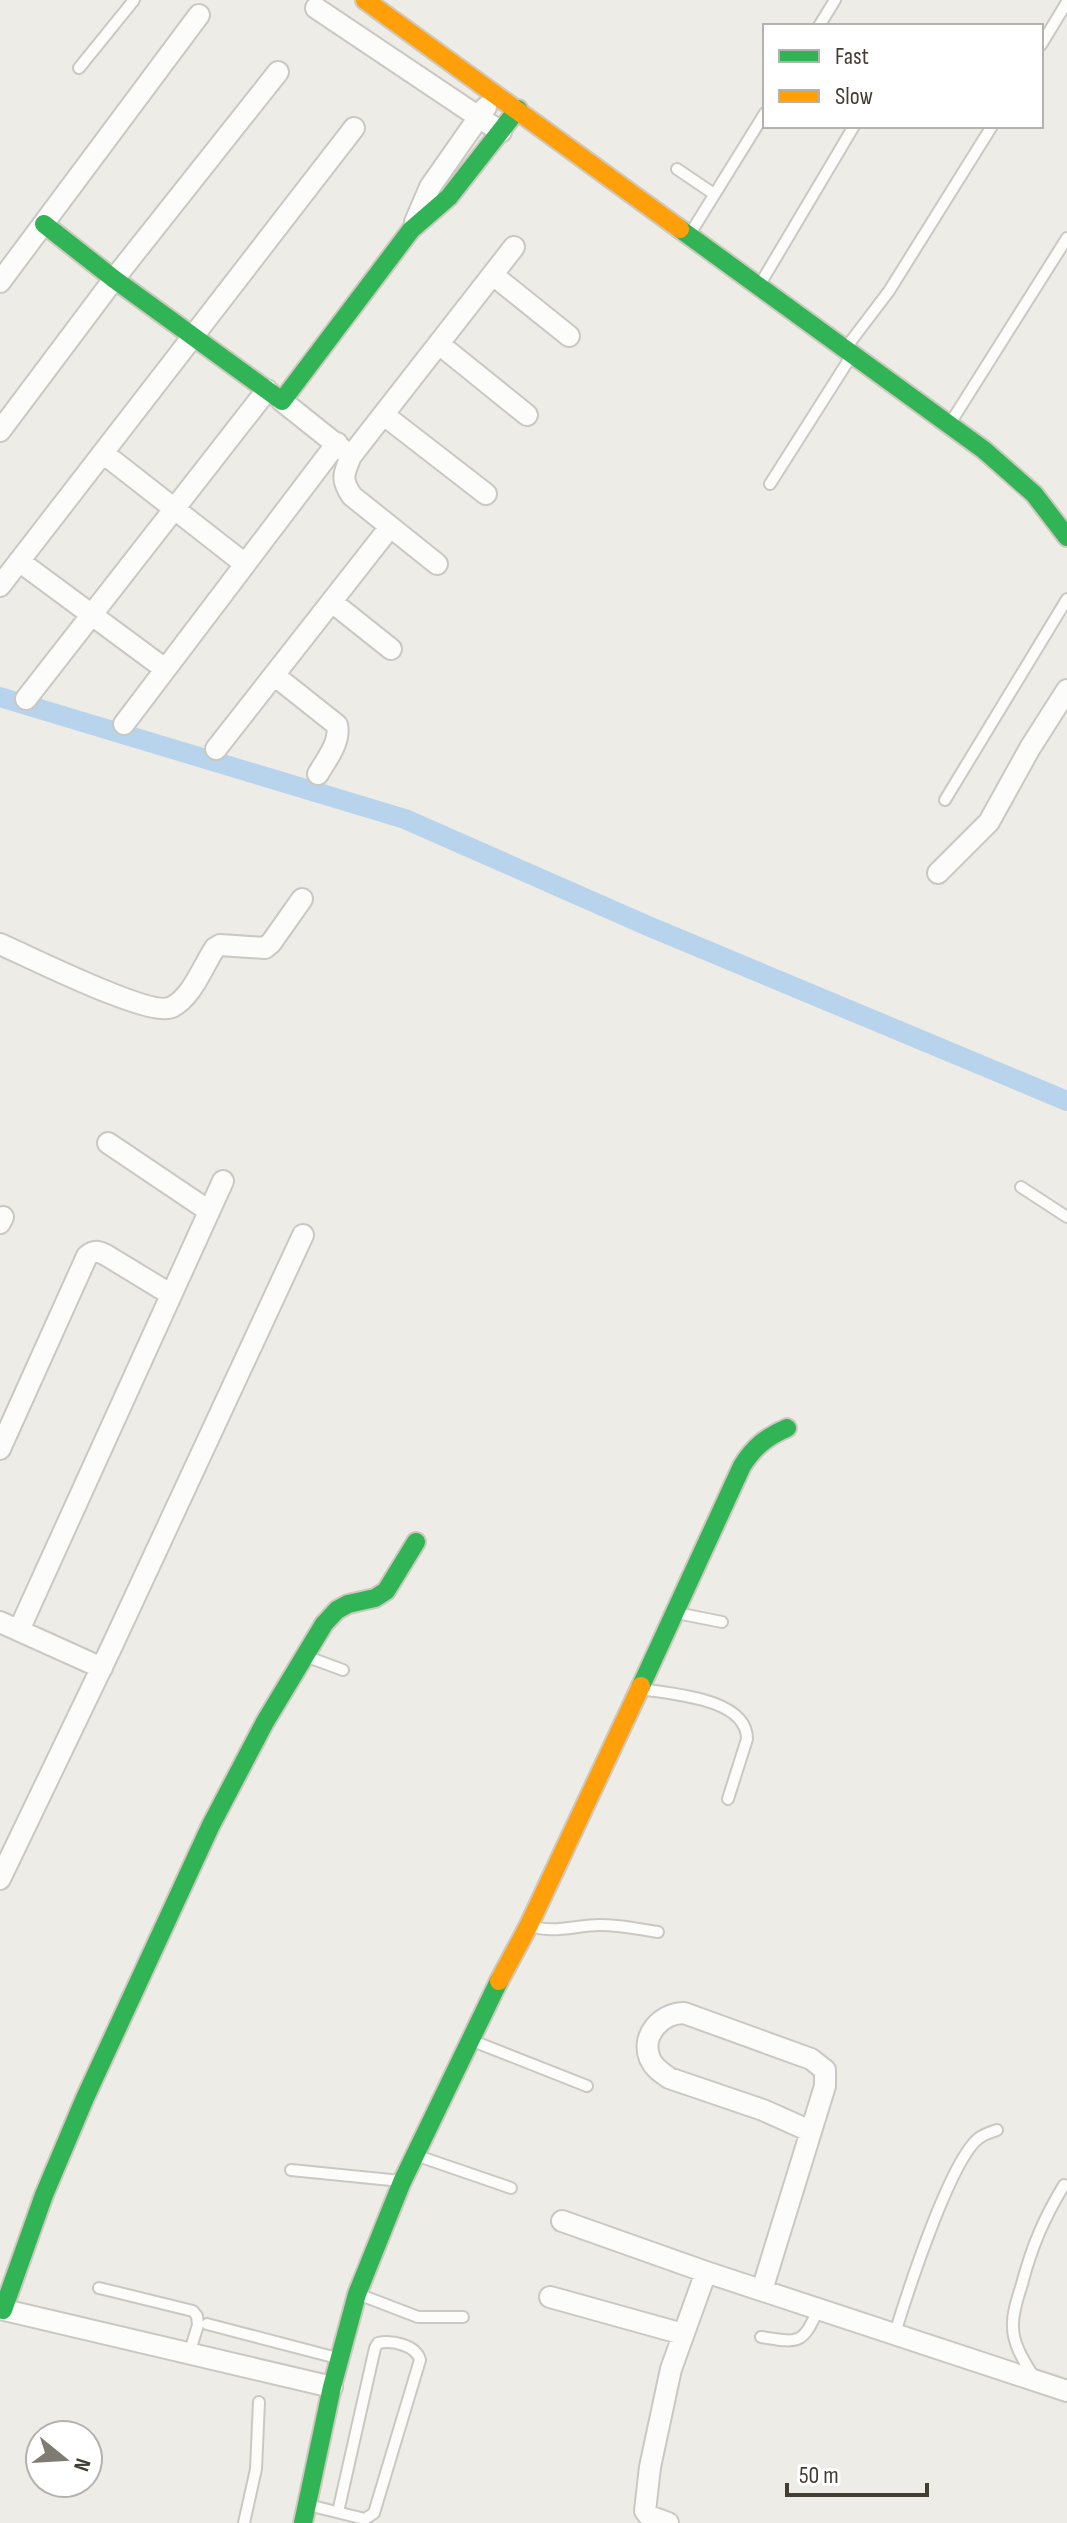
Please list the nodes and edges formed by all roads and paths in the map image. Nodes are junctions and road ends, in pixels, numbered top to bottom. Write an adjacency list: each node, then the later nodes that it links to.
1 (134, 0): 9 (lane)
2 (365, 0): 11 (street)
3 (835, 0): 7 (lane)
4 (1067, 2): 8 (lane)
5 (316, 8): 13 (street)
6 (199, 15): 21 (street)
7 (820, 24)
8 (1043, 42)
9 (79, 68)
10 (278, 72): 27 (street)
11 (496, 92): 12 (street); 13 (street)
12 (518, 109): 18 (street); 23 (street)
13 (480, 116): 18 (street); 22 (street)
14 (763, 116): 20 (lane)
15 (354, 128): 30 (street)
16 (853, 128): 29 (lane)
17 (991, 128): 33 (lane)
18 (501, 132): 22 (street)
19 (677, 169): 20 (lane)
20 (714, 194): 23 (lane)
21 (44, 224): 27 (street); 28 (street)
22 (411, 230): 34 (street)
23 (689, 236): 29 (street)
24 (1067, 238): 37 (lane)
25 (514, 247): 26 (street)
26 (493, 275): 31 (street); 32 (street)
27 (114, 279): 30 (street); 38 (street)
28 (0, 282)
29 (759, 288): 33 (street)
30 (193, 336): 34 (street); 40 (street)
31 (569, 336)
32 (439, 344): 35 (street); 36 (street)
33 (847, 354): 37 (street); 41 (lane)
34 (274, 395): 39 (street); 43 (street)
35 (384, 415): 39 (street); 42 (street)
36 (527, 415)
37 (949, 425): 45 (street)
38 (0, 431)
39 (344, 450): 44 (street); 47 (street)
40 (103, 453): 43 (street); 46 (street)
41 (770, 484)
42 (486, 494)
43 (174, 508): 47 (street); 52 (street)
44 (390, 527): 48 (street); 51 (street)
45 (1067, 537)
46 (19, 561): 49 (street); 52 (street)
47 (245, 564): 54 (street)
48 (437, 564)
49 (0, 586)
50 (1067, 599): 61 (lane)
51 (332, 602): 53 (street); 55 (street)
52 (93, 614): 54 (street); 57 (street)
53 (391, 649)
54 (165, 669): 58 (street)
55 (274, 675): 59 (street); 60 (street)
56 (1067, 690): 62 (street)
57 (26, 699)
58 (124, 724)
59 (216, 749)
60 (318, 774)
61 (945, 800)
62 (938, 873)
63 (302, 899): 64 (street)
64 (0, 944)
65 (108, 1143): 68 (street)
66 (223, 1181): 68 (street)
67 (1021, 1187): 69 (lane)
68 (209, 1211): 71 (street)
69 (1067, 1217)
70 (303, 1235): 79 (street)
71 (170, 1294): 73 (street); 77 (street)
72 (787, 1428): 75 (street)
73 (0, 1449)
74 (416, 1542): 78 (street)
75 (675, 1613): 76 (lane); 81 (street)
76 (722, 1622)
77 (10, 1626): 79 (street)
78 (303, 1656): 80 (lane); 102 (street)
79 (102, 1668): 83 (street)
80 (343, 1670)
81 (639, 1689): 82 (lane); 84 (street)
82 (728, 1799)
83 (0, 1879)
84 (529, 1925): 85 (lane); 86 (street)
85 (658, 1932)
86 (471, 2040): 87 (lane); 90 (street)
87 (587, 2086)
88 (997, 2130): 105 (lane)
89 (810, 2131): 89 (street); 98 (street)
90 (416, 2155): 92 (street); 94 (lane)
91 (291, 2170): 92 (lane)
92 (402, 2182): 99 (street)
93 (1064, 2185): 110 (lane)
94 (511, 2188)
95 (562, 2221): 96 (street)
96 (706, 2272): 98 (street); 106 (street)
97 (99, 2288): 108 (lane)
98 (762, 2290): 101 (street)
99 (357, 2294): 103 (lane); 109 (street)
100 (550, 2297): 106 (street)
101 (819, 2308): 105 (street); 107 (lane)
102 (1, 2309): 108 (street)
103 (463, 2317)
104 (207, 2324): 109 (lane)
105 (895, 2333): 110 (street)
106 (683, 2334): 118 (street)
107 (761, 2337)
108 (189, 2354): 111 (street)
109 (340, 2359): 111 (street)
110 (1035, 2380): 112 (street)
111 (332, 2387): 114 (street)
112 (1067, 2391)
113 (259, 2402): 116 (lane)
114 (307, 2504): 115 (lane); 117 (street)
115 (338, 2512): 115 (lane)
116 (244, 2523)
117 (303, 2523)
118 (668, 2523)

